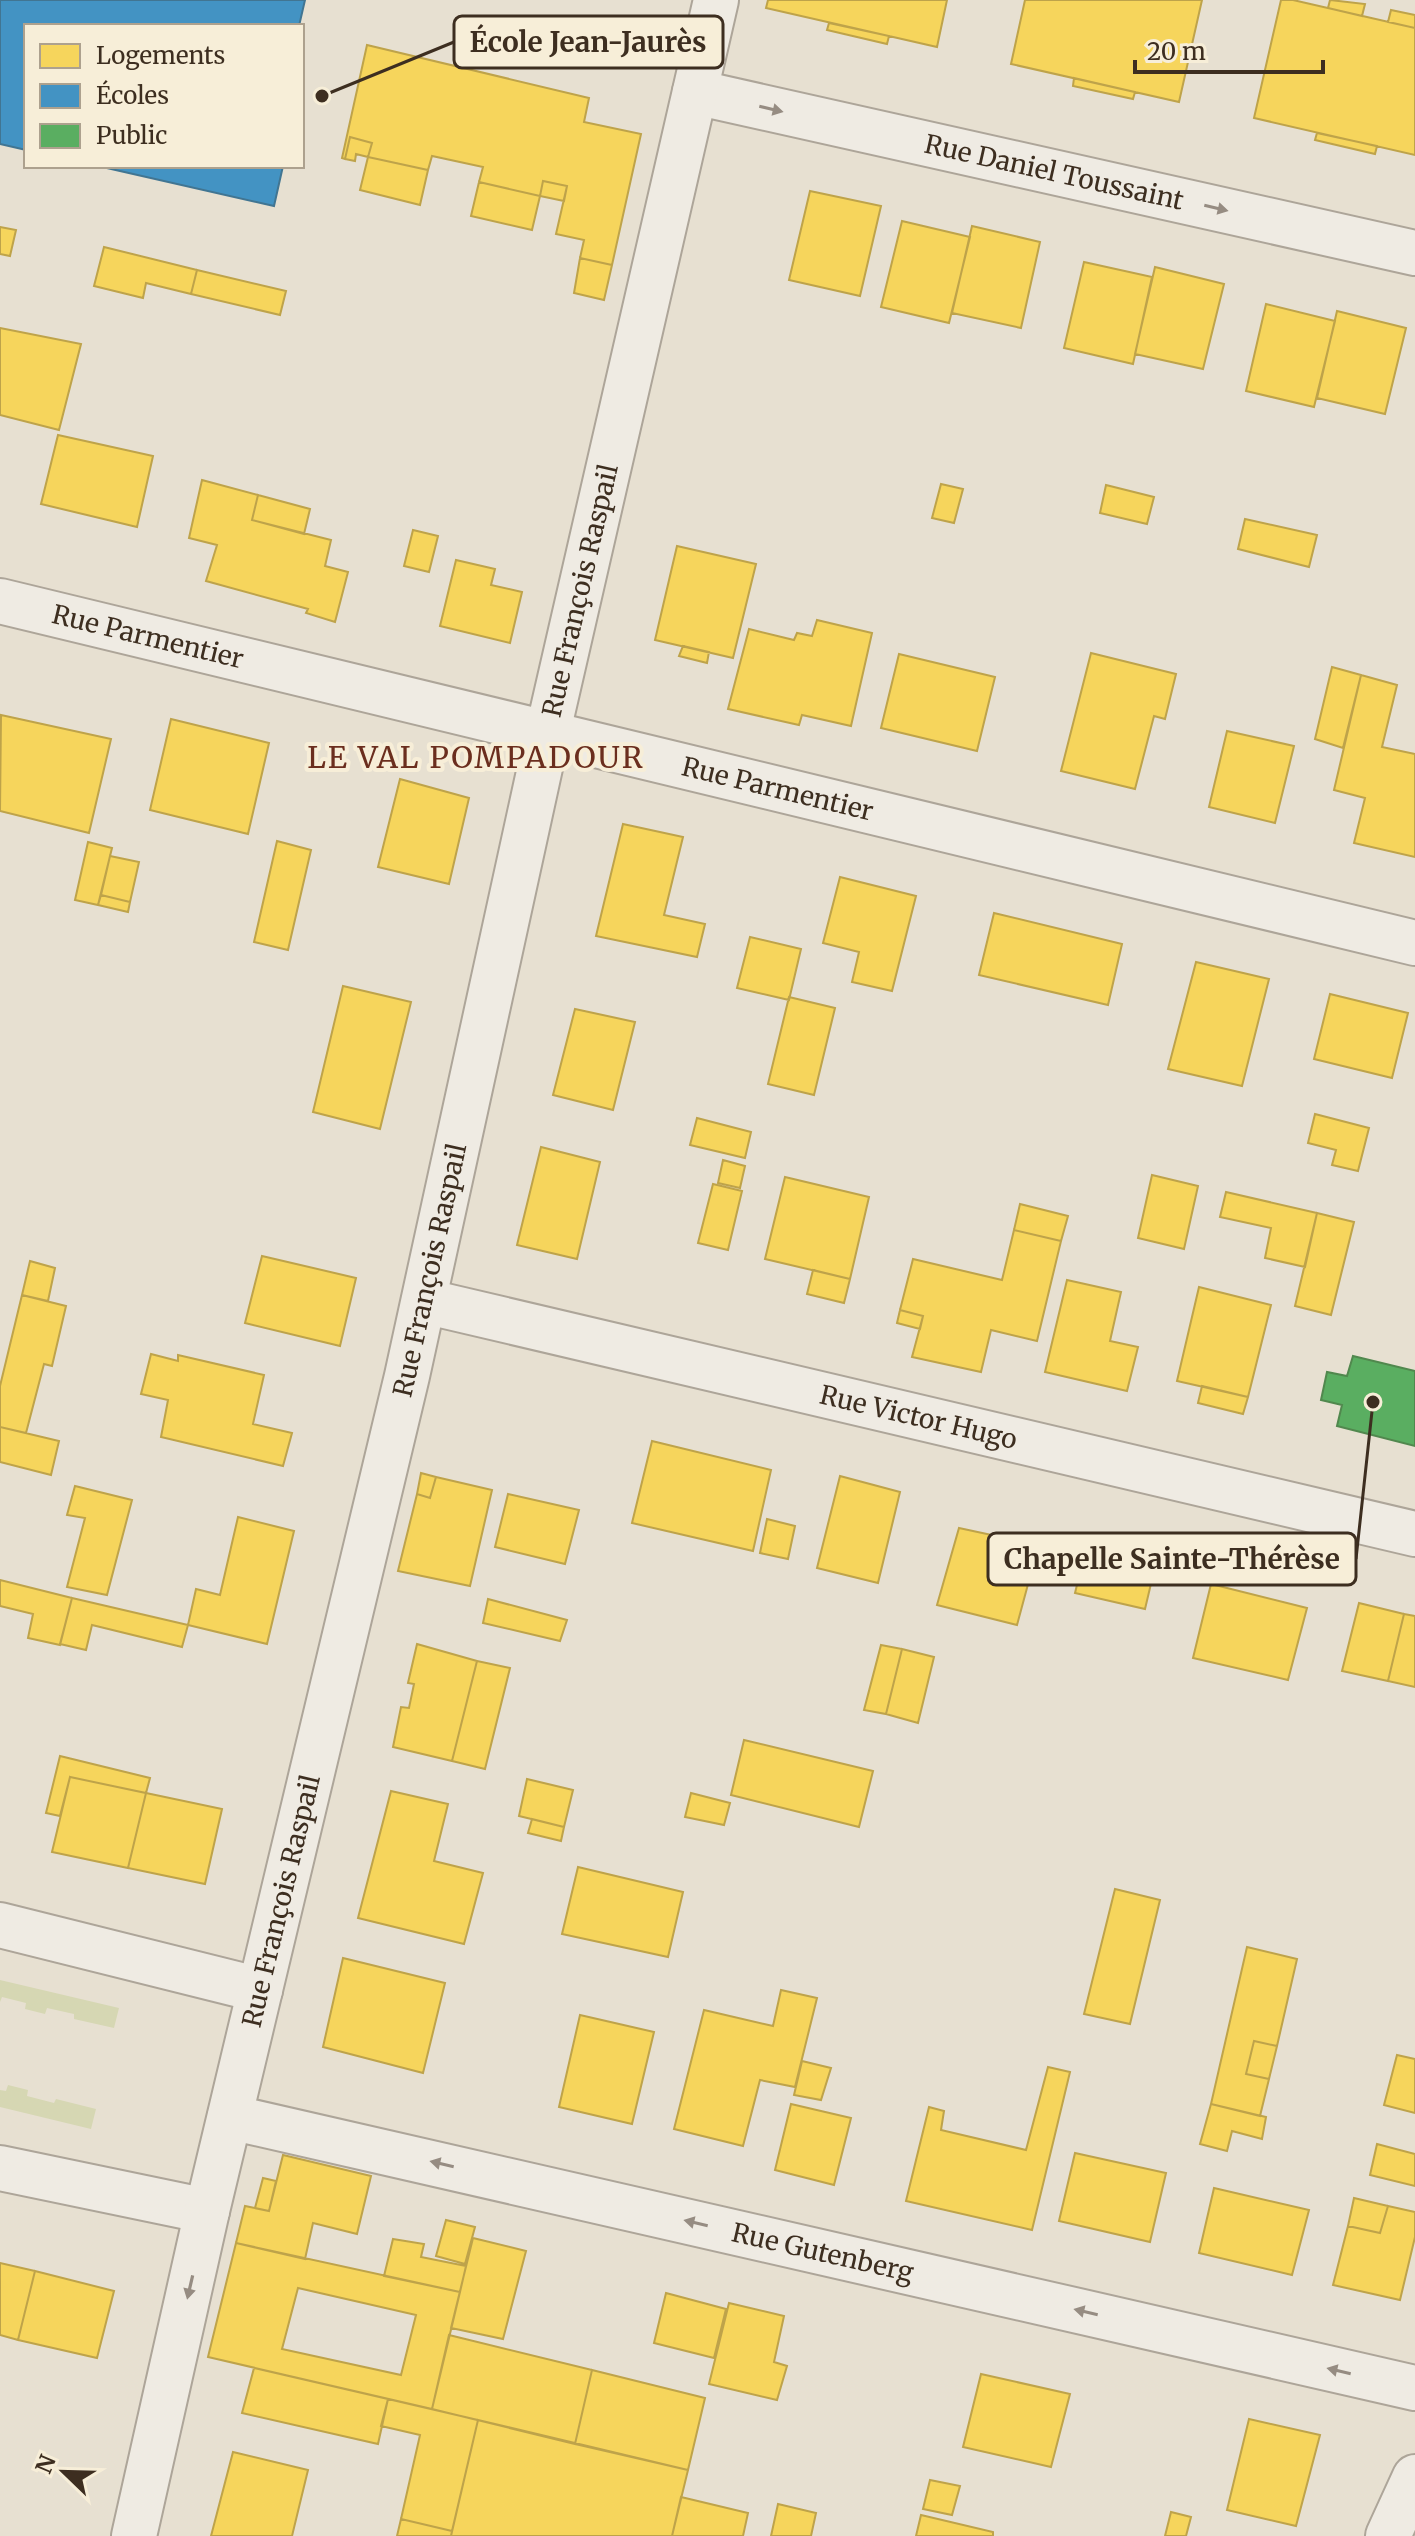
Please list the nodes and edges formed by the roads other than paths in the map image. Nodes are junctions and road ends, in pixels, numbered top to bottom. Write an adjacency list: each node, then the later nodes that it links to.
1 (716, 0): 2 (street, Rue François Raspail)
2 (695, 92): 3 (street, Rue Daniel Toussaint, one-way to 3); 5 (street, Rue François Raspail)
3 (1415, 253)
4 (0, 601): 5 (street, Rue Parmentier)
5 (548, 731): 6 (street, Rue Parmentier); 7 (street, Rue François Raspail)
6 (1415, 943)
7 (424, 1301): 8 (street, Rue Victor Hugo); 10 (street, Rue François Raspail)
8 (1415, 1534)
9 (0, 1925): 10 (street)
10 (260, 1990): 11 (street, Rue François Raspail)
11 (230, 2117): 13 (street, Rue François Raspail); 14 (street, Rue Gutenberg, one-way to 11)
12 (0, 2168): 13 (street)
13 (207, 2211): 16 (street, Rue François Raspail, one-way to 16)
14 (1415, 2388)
15 (1415, 2477): 17 (street)
16 (134, 2536)
17 (1388, 2536)

